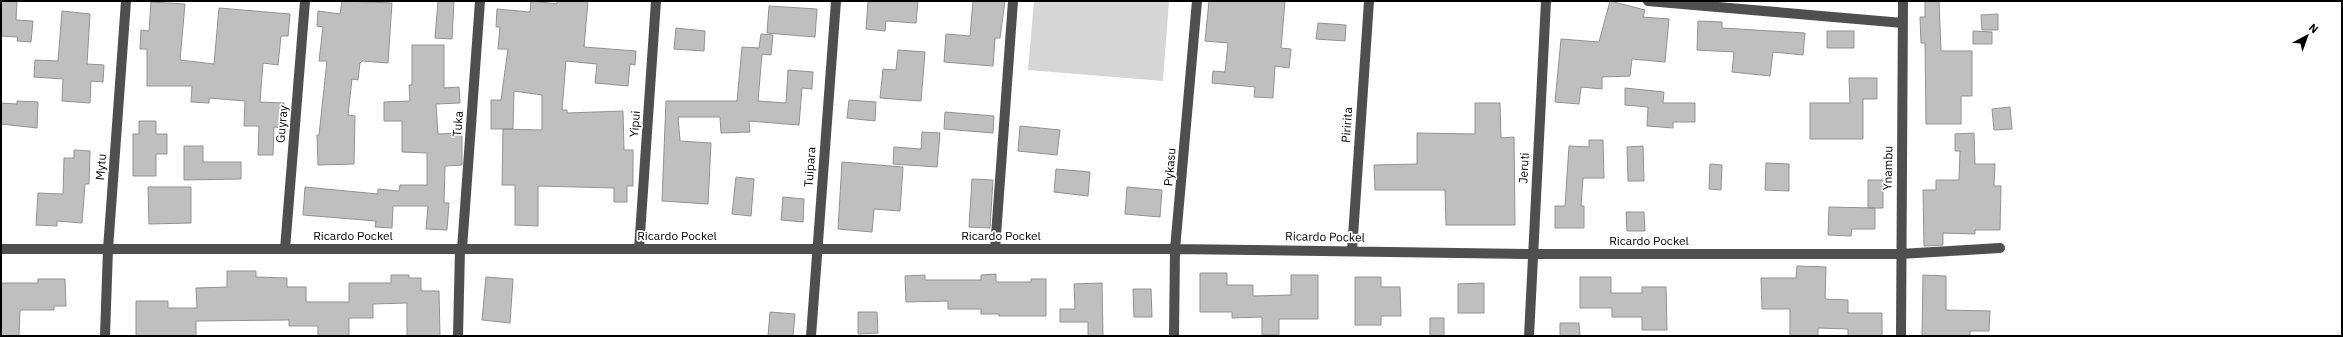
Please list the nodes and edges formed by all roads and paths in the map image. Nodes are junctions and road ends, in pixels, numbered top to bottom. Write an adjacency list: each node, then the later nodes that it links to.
1 (126, 1): 16 (street, Mytu)
2 (305, 1): 17 (street, Guyray)
3 (480, 1): 18 (street, Tuka)
4 (656, 1): 19 (street, Yipui)
5 (836, 1): 13 (street, Tuipara)
6 (1013, 1): 20 (street)
7 (1197, 1): 21 (street, Pykasu)
8 (1369, 1): 22 (street, Piririta)
9 (1546, 1): 23 (street, Jeruti)
10 (1648, 1): 12 (street)
11 (1903, 1): 12 (street, Ynambu)
12 (1903, 23): 24 (street, Ynambu)
13 (817, 248): 19 (street, Ricardo Pockel); 20 (street, Ricardo Pockel); 27 (street, Tuipara)
14 (2000, 248): 24 (street, Ricardo Pockel)
15 (1, 249): 16 (street, Ricardo Pockel)
16 (108, 249): 17 (street, Ricardo Pockel); 25 (street, Mytu)
17 (285, 249): 18 (street, Ricardo Pockel)
18 (461, 249): 19 (street, Ricardo Pockel); 26 (street, Tuka)
19 (639, 249)
20 (995, 249): 21 (street, Ricardo Pockel)
21 (1176, 249): 22 (street, Ricardo Pockel); 28 (street, Pykasu)
22 (1352, 250): 23 (street, Ricardo Pockel)
23 (1532, 254): 24 (street, Ricardo Pockel); 29 (street, Jeruti)
24 (1900, 254): 30 (street, Ynambu)
25 (105, 336)
26 (458, 336)
27 (811, 336)
28 (1174, 336)
29 (1529, 336)
30 (1901, 336)

